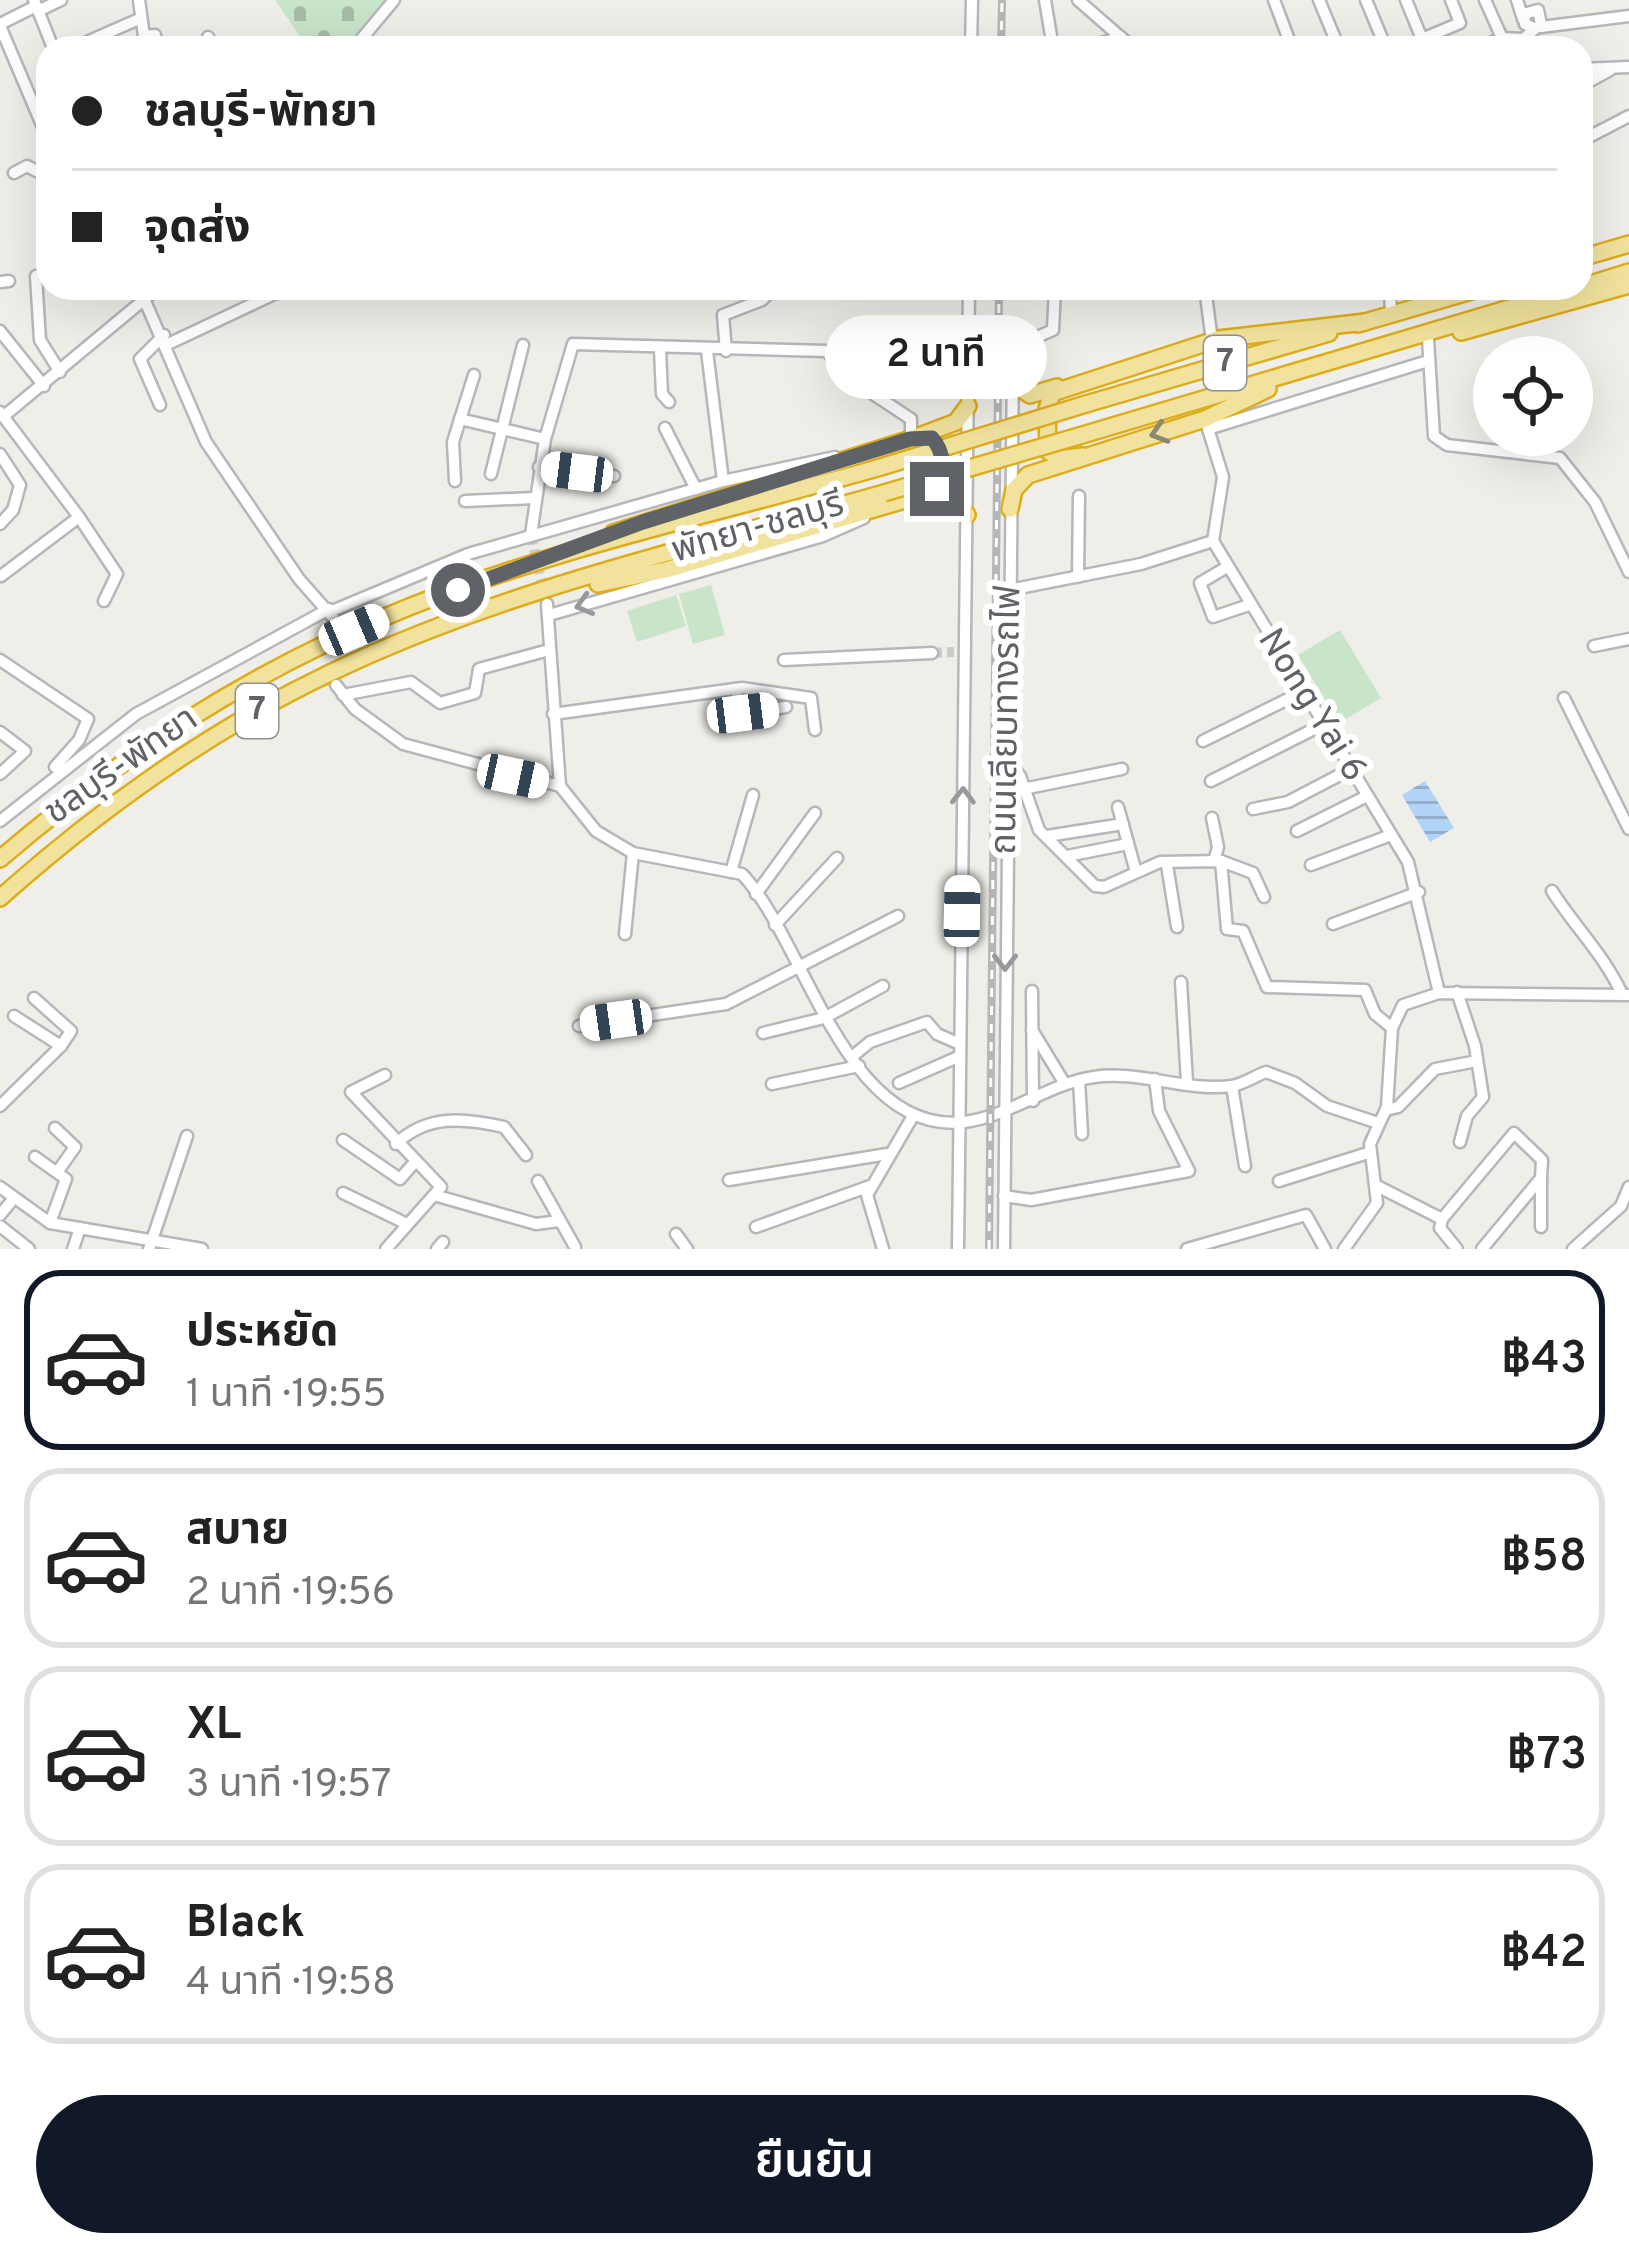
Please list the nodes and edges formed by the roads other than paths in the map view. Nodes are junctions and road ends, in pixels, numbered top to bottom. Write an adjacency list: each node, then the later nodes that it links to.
1 (61, 0): 15 (street)
2 (139, 0): 17 (street)
3 (394, 0): 24 (street)
4 (972, 0): 25 (street)
5 (1045, 0): 26 (street)
6 (1078, 0): 27 (street)
7 (1274, 0): 28 (street)
8 (1319, 0): 29 (street)
9 (1366, 0): 30 (street)
10 (1406, 0): 31 (street)
11 (1451, 0): 32 (street)
12 (1485, 0): 33 (street)
13 (1517, 0): 18 (street)
14 (1533, 4): 18 (street); 20 (street)
15 (36, 6): 19 (street); 21 (street)
16 (1629, 16): 20 (street)
17 (139, 19): 22 (street); 23 (street)
18 (1523, 19): 20 (street)
19 (0, 24): 39 (street)
20 (1538, 26): 34 (street)
21 (48, 36)
22 (100, 36)
23 (144, 36)
24 (364, 36)
25 (971, 36)
26 (1051, 36)
27 (1119, 36)
28 (1288, 36)
29 (1334, 36)
30 (1381, 36)
31 (1421, 36)
32 (1429, 36)
33 (1501, 36)
34 (1526, 36)
35 (1629, 67): 36 (street)
36 (1613, 68): 37 (street); 38 (street)
37 (1593, 69)
38 (1593, 79)
39 (36, 115)
40 (1629, 116): 41 (street)
41 (1593, 135)
42 (36, 171): 43 (street)
43 (14, 173)
44 (1627, 245): 45 (highway)
45 (1593, 255)
46 (1629, 272): 47 (highway, พัทยา-ชลบุรี / 7)
47 (1593, 283)
48 (1629, 285): 49 (highway)
49 (1593, 295)
50 (38, 300): 76 (street)
51 (143, 300): 76 (street)
52 (153, 300): 65 (street)
53 (259, 300): 65 (street)
54 (762, 300): 71 (street)
55 (969, 300): 82 (street, ถนนเลียบทางรถไฟ)
56 (1054, 300): 78 (street, ถนนเลียบทางรถไฟ)
57 (1206, 300): 67 (street)
58 (1390, 300): 62 (street)
59 (1441, 300): 62 (highway, ชลบุรี-พัทยา / 7)
60 (1536, 300): 72 (highway, พัทยา-ชลบุรี / 7)
61 (1573, 300): 66 (highway)
62 (1390, 315): 63 (highway, ชลบุรี-พัทยา / 7)
63 (1365, 322): 67 (highway); 110 (highway, ชลบุรี-พัทยา / 7, bridge)
64 (0, 331): 79 (street)
65 (166, 339): 81 (street); 119 (street)
66 (1428, 339): 72 (highway); 73 (street)
67 (1211, 340): 74 (highway)
68 (523, 345): 87 (street)
69 (661, 350): 70 (street); 80 (street); 89 (street)
70 (707, 351): 71 (street); 97 (street)
71 (726, 351): 88 (street)
72 (1364, 354): 75 (highway, พัทยา-ชลบุรี / 7)
73 (1428, 361): 85 (street); 112 (street)
74 (1124, 367): 78 (highway); 92 (highway)
75 (1305, 371): 85 (highway); 117 (highway, พัทยา-ชลบุรี / 7, bridge)
76 (60, 372): 79 (street)
77 (474, 375): 84 (street)
78 (1012, 383): 104 (street, ถนนเลียบทางรถไฟ)
79 (44, 386): 83 (street)
80 (669, 402)
81 (160, 405)
82 (968, 406): 88 (highway); 105 (street, ถนนเลียบทางรถไฟ)
83 (2, 415): 106 (street)
84 (460, 419): 87 (street); 96 (street)
85 (1207, 424): 92 (highway, one-way to 92); 109 (street)
86 (665, 428): 98 (street)
87 (501, 431): 89 (street); 94 (street)
88 (910, 439): 90 (highway); 100 (highway)
89 (545, 440): 93 (street)
90 (868, 452): 97 (street); 110 (highway)
91 (0, 454): 107 (street)
92 (1083, 456): 104 (highway)
93 (539, 467): 95 (street); 101 (street)
94 (491, 474)
95 (614, 476)
96 (455, 481)
97 (723, 482): 98 (street)
98 (696, 489): 108 (street)
99 (1078, 496): 114 (street)
100 (920, 497): 103 (highway); 105 (highway)
101 (534, 498): 102 (street); 108 (street)
102 (465, 501)
103 (894, 504): 117 (highway); 117 (street, one-way to 117)
104 (1010, 509): 115 (street, ถนนเลียบทางรถไฟ)
105 (967, 515): 190 (street, ถนนเลียบทางรถไฟ, one-way to 105)
106 (80, 517): 113 (street); 116 (street)
107 (0, 524)
108 (531, 535): 119 (street)
109 (1213, 541): 111 (street, Nong Yai 6); 114 (street)
110 (545, 561): 158 (highway, ชลบุรี-พัทยา / 7)
111 (1227, 567): 118 (street, Nong Yai 6); 118 (street)
112 (1629, 572)
113 (1, 576)
114 (1078, 578): 115 (street)
115 (1009, 590): 135 (street, ถนนเลียบทางรถไฟ)
116 (104, 602)
117 (549, 603): 122 (street); 169 (highway, พัทยา-ชลบุรี / 7)
118 (1249, 604): 127 (street, Nong Yai 6)
119 (332, 614): 139 (street)
120 (1629, 639): 121 (street)
121 (1594, 646)
122 (549, 650): 130 (street); 141 (street)
123 (932, 653): 125 (street)
124 (0, 660): 139 (street)
125 (784, 660)
126 (735, 689): 129 (street); 130 (street); 132 (street)
127 (1302, 692): 131 (street, Nong Yai 6); 134 (street)
128 (1564, 698): 151 (street)
129 (786, 707)
130 (553, 715): 141 (street)
131 (1322, 724): 137 (street, Nong Yai 6); 140 (street)
132 (815, 730)
133 (0, 732): 138 (street)
134 (1203, 741)
135 (1007, 761): 142 (street); 204 (street, ถนนเลียบทางรถไฟ, one-way to 204)
136 (1122, 769): 142 (street)
137 (1351, 769): 144 (street, Nong Yai 6); 146 (street)
138 (0, 774)
139 (47, 780): 149 (street)
140 (1211, 782)
141 (560, 786): 156 (street)
142 (1023, 789): 154 (street)
143 (753, 795): 163 (street)
144 (1366, 796): 152 (street); 153 (street, Nong Yai 6)
145 (1118, 806): 150 (street)
146 (1253, 809)
147 (814, 813): 167 (street)
148 (1212, 818): 160 (street)
149 (0, 821)
150 (1123, 824): 154 (street); 155 (street)
151 (1629, 829)
152 (1297, 831)
153 (1391, 835): 162 (street); 166 (street, Nong Yai 6)
154 (1046, 836): 157 (street)
155 (1128, 844): 157 (street); 164 (street)
156 (633, 853): 163 (street); 174 (street)
157 (1066, 856): 164 (street)
158 (0, 859)
159 (837, 859): 172 (street)
160 (1218, 861): 161 (street); 168 (street); 186 (street)
161 (1168, 865): 164 (street); 173 (street)
162 (1312, 865)
163 (731, 872): 167 (street)
164 (1136, 872)
165 (1552, 891): 181 (street)
166 (1419, 892): 171 (street); 179 (street, Nong Yai 6)
167 (756, 894): 172 (street)
168 (1264, 897)
169 (0, 898)
170 (898, 916): 175 (street)
171 (1333, 925)
172 (775, 926): 175 (street)
173 (1178, 928)
174 (626, 934)
175 (800, 970): 184 (street); 185 (street)
176 (1180, 982): 196 (street)
177 (883, 986): 184 (street)
178 (1032, 991): 187 (street)
179 (1438, 992): 180 (street); 186 (street)
180 (1457, 992): 181 (street); 191 (street)
181 (1626, 994)
182 (34, 998): 189 (street)
183 (14, 1016): 189 (street)
184 (824, 1018): 188 (street); 192 (street)
185 (579, 1026)
186 (1391, 1028): 203 (street)
187 (1031, 1030): 199 (street); 201 (street)
188 (763, 1033)
189 (61, 1046): 202 (street)
190 (960, 1050): 192 (street); 197 (street); 206 (street, ถนนเลียบทางรถไฟ)
191 (1477, 1060): 203 (street); 212 (street)
192 (856, 1061): 198 (street); 205 (street)
193 (385, 1075): 213 (street)
194 (1155, 1079): 195 (street); 196 (street); 231 (street)
195 (1079, 1080): 199 (street); 209 (street)
196 (1187, 1082): 200 (street)
197 (899, 1083)
198 (772, 1084)
199 (1065, 1084): 201 (street)
200 (1232, 1086): 207 (street); 219 (street)
201 (1033, 1101): 204 (street)
202 (0, 1106)
203 (1386, 1110): 207 (street)
204 (1004, 1113): 206 (street); 231 (street, ถนนเลียบทางรถไฟ)
205 (913, 1116): 206 (street); 215 (street)
206 (960, 1123): 252 (street, ถนนเลียบทางรถไฟ)
207 (1378, 1123): 214 (street)
208 (55, 1128): 220 (street)
209 (1082, 1135)
210 (187, 1136): 243 (street)
211 (344, 1140): 218 (street)
212 (1460, 1142)
213 (396, 1144): 216 (street); 218 (street)
214 (1371, 1152): 224 (street); 226 (street)
215 (887, 1154): 223 (street); 225 (street)
216 (526, 1155)
217 (35, 1157): 220 (street)
218 (414, 1163): 230 (street)
219 (1245, 1166)
220 (58, 1172): 236 (street)
221 (1541, 1178): 234 (street); 240 (street); 257 (street)
222 (538, 1180): 235 (street)
223 (729, 1180)
224 (1279, 1181)
225 (870, 1186): 239 (street); 251 (street)
226 (1377, 1186): 234 (street); 245 (street)
227 (0, 1187): 232 (street)
228 (1629, 1187): 258 (street)
229 (343, 1193): 237 (street)
230 (434, 1195): 235 (street); 237 (street)
231 (1004, 1196): 253 (street, ถนนเลียบทางรถไฟ)
232 (14, 1198): 233 (street); 236 (street)
233 (0, 1215)
234 (1442, 1219): 256 (street)
235 (559, 1221): 244 (street)
236 (50, 1223): 241 (street)
237 (407, 1224): 249 (street)
238 (0, 1226): 247 (street)
239 (756, 1227)
240 (1540, 1227)
241 (80, 1228): 243 (street); 248 (street)
242 (676, 1234): 250 (street)
243 (152, 1245): 246 (street)
244 (575, 1247)
245 (1351, 1247)
246 (192, 1248)
247 (29, 1249)
248 (73, 1249)
249 (386, 1249)
250 (687, 1249)
251 (884, 1249)
252 (958, 1249)
253 (1004, 1249)
254 (1187, 1249): 255 (street)
255 (1324, 1249)
256 (1456, 1249)
257 (1482, 1249)
258 (1573, 1249)

